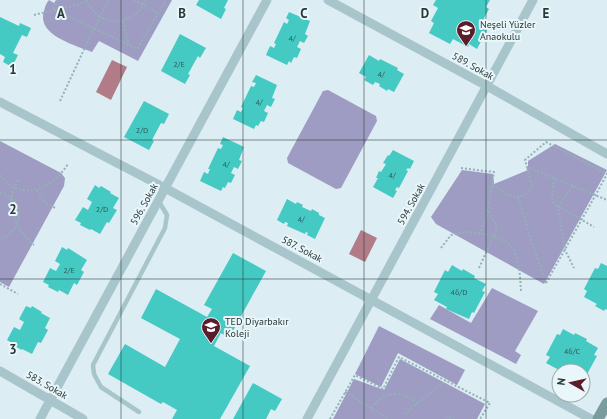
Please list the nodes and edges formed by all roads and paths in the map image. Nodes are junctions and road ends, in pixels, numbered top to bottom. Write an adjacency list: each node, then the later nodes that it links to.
1 (58, 0): 11 (path)
2 (109, 0): 14 (path)
3 (134, 0): 10 (path)
4 (146, 0): 10 (path)
5 (166, 0): 12 (path)
6 (267, 0): 31 (street, 596. Sokak)
7 (328, 0): 18 (street, 589. Sokak)
8 (534, 0): 18 (street, 594. Sokak)
9 (87, 1): 11 (path); 14 (path)
10 (144, 5): 12 (path); 15 (path)
11 (53, 9): 13 (path); 16 (path)
12 (158, 14): 17 (path)
13 (34, 15)
14 (100, 17): 15 (path); 16 (path)
15 (123, 20): 17 (path)
16 (94, 28): 17 (path); 19 (path)
17 (129, 45)
18 (487, 86): 21 (street, 589. Sokak); 56 (street, 594. Sokak)
19 (60, 100)
20 (0, 102): 31 (street, 587. Sokak)
21 (606, 153)
22 (68, 164): 32 (path)
23 (527, 167): 26 (path); 34 (path); 35 (path)
24 (461, 168): 28 (path)
25 (0, 175): 30 (path)
26 (554, 178): 29 (path); 39 (path)
27 (18, 180): 30 (path)
28 (492, 185): 35 (path); 41 (path)
29 (573, 186): 34 (path); 39 (path)
30 (14, 187): 32 (path); 36 (path)
31 (165, 188): 37 (street, 596. Sokak); 56 (street, 587. Sokak)
32 (37, 190): 40 (path)
33 (0, 193): 36 (path)
34 (596, 194): 38 (path); 42 (path)
35 (518, 197): 50 (path)
36 (11, 199): 43 (path); 43 (path)
37 (158, 200): 60 (street, 596. Sokak); 64 (lane)
38 (607, 200)
39 (558, 207): 42 (path); 50 (path)
40 (55, 208)
41 (488, 210): 45 (path); 46 (path)
42 (581, 221): 44 (path); 50 (path)
43 (17, 226): 47 (path); 48 (path)
44 (594, 227)
45 (480, 234): 46 (path); 49 (path)
46 (494, 237): 51 (path); 54 (path)
47 (0, 239)
48 (34, 246)
49 (441, 248)
50 (565, 250): 52 (path)
51 (479, 268)
52 (574, 268)
53 (0, 284): 55 (path)
54 (521, 291)
55 (18, 294)
56 (371, 299): 70 (street, 594. Sokak); 74 (street, 587. Sokak)
57 (0, 371): 60 (street, 583. Sokak)
58 (446, 381): 59 (path); 61 (path); 73 (path)
59 (345, 392): 63 (path); 71 (path)
60 (51, 399): 68 (street, 596. Sokak); 69 (street, 583. Sokak)
61 (417, 403): 63 (path); 65 (path)
62 (607, 403): 75 (main road)
63 (371, 408): 67 (path)
64 (139, 412)
65 (405, 414)
66 (445, 416): 72 (path)
67 (387, 418)
68 (40, 419)
69 (83, 419)
70 (307, 419)
71 (330, 419)
72 (453, 419)
73 (480, 419)
74 (591, 419)
75 (598, 419)

